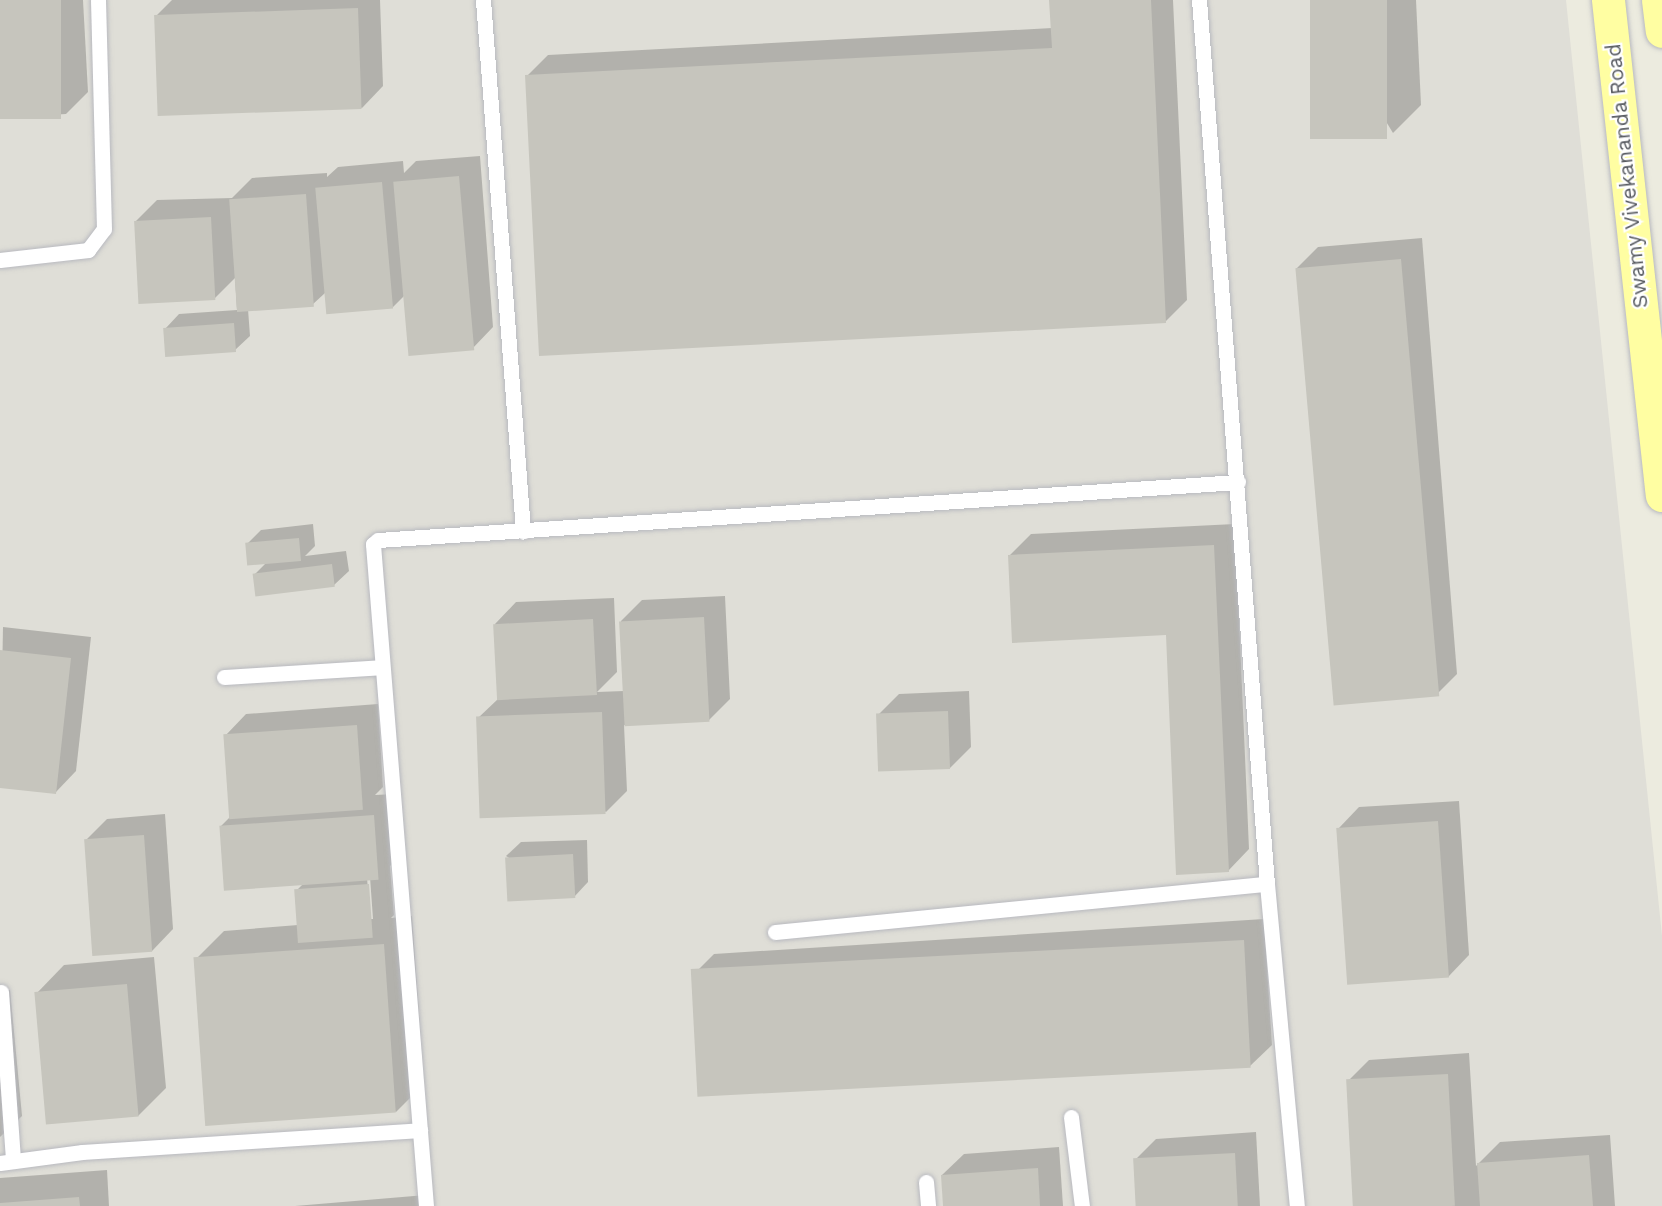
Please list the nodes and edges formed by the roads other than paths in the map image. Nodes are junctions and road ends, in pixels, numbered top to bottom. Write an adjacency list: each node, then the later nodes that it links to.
1 (98, 0): 7 (lane)
2 (483, 0): 10 (lane)
3 (1199, 0): 8 (lane)
4 (1608, 0): 9 (main road, Swamy Vivekananda Road)
5 (1659, 0): 6 (main road)
6 (1662, 31)
7 (0, 260)
8 (1238, 482): 10 (lane); 13 (lane)
9 (1662, 495)
10 (523, 531): 11 (lane)
11 (381, 667): 12 (lane); 17 (lane)
12 (224, 677)
13 (1267, 884): 14 (lane); 23 (lane)
14 (775, 932)
15 (1, 992): 18 (lane)
16 (1071, 1117): 22 (lane)
17 (420, 1130): 18 (lane); 20 (lane)
18 (7, 1162)
19 (926, 1182): 21 (lane)
20 (426, 1206)
21 (928, 1206)
22 (1082, 1206)
23 (1298, 1206)

